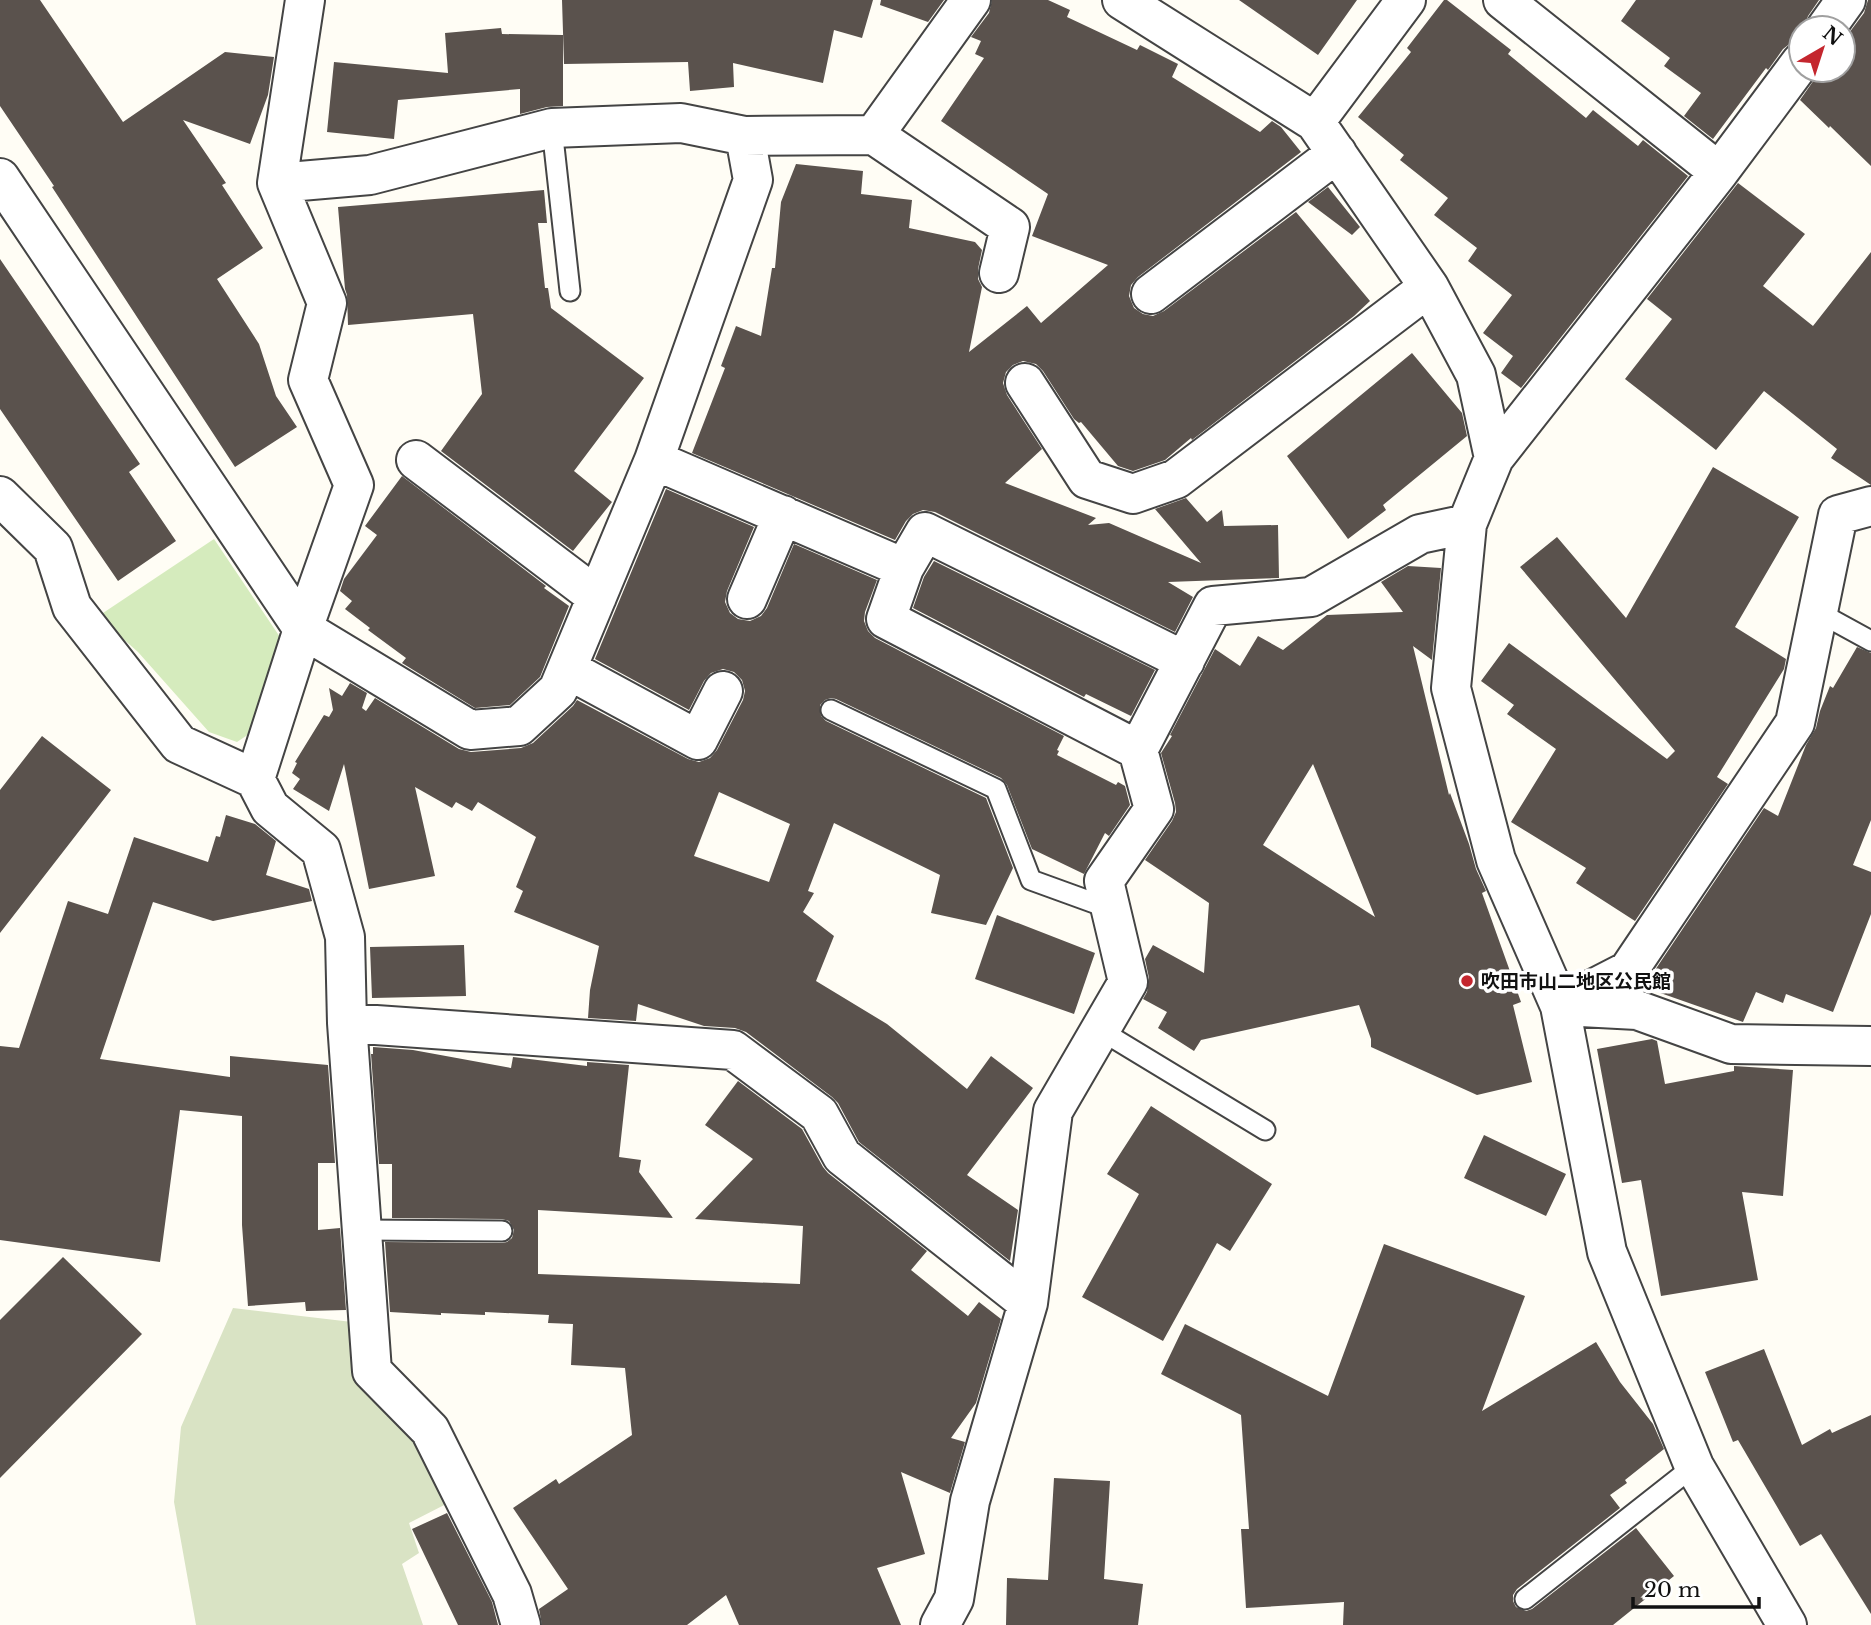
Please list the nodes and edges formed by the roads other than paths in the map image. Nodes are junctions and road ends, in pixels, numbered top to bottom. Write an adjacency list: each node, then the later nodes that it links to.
1 (305, 0): 14 (street)
2 (971, 0): 9 (street)
3 (1122, 0): 7 (street)
4 (1406, 0): 7 (street)
5 (1503, 0): 12 (street)
6 (1787, 81): 12 (street)
7 (1315, 122): 11 (street)
8 (552, 128): 10 (street); 14 (street); 17 (lane)
9 (874, 135): 10 (street); 15 (street)
10 (746, 136): 22 (street)
11 (1337, 153): 16 (street); 18 (street)
12 (1720, 172): 20 (street)
13 (0, 178): 31 (street)
14 (276, 184): 31 (street)
15 (999, 273)
16 (1429, 287): 19 (street); 20 (street)
17 (570, 291)
18 (1151, 294)
19 (1025, 383)
20 (1494, 458): 26 (street)
21 (416, 460): 28 (street)
22 (654, 460): 25 (street); 28 (street)
23 (0, 496): 38 (street)
24 (1871, 506): 30 (street)
25 (783, 515): 27 (street); 29 (street)
26 (1467, 524): 33 (street); 40 (street)
27 (904, 568): 33 (street); 37 (street)
28 (597, 597): 34 (street)
29 (747, 600)
30 (1818, 612): 32 (lane); 40 (street)
31 (303, 629): 34 (street); 38 (street)
32 (1871, 641)
33 (1185, 661): 37 (street)
34 (567, 669): 35 (street)
35 (723, 691)
36 (831, 710): 39 (lane)
37 (1138, 750): 39 (street)
38 (255, 779): 41 (street)
39 (1111, 909): 42 (street)
40 (1560, 1006): 43 (street); 48 (street)
41 (347, 1023): 45 (street); 47 (street)
42 (1100, 1030): 44 (lane); 47 (street)
43 (1871, 1046)
44 (1265, 1130)
45 (362, 1230): 46 (lane); 50 (street)
46 (502, 1231)
47 (1028, 1303): 51 (street)
48 (1694, 1466): 49 (lane); 52 (street)
49 (1525, 1599)
50 (521, 1625)
51 (940, 1625)
52 (1787, 1625)

